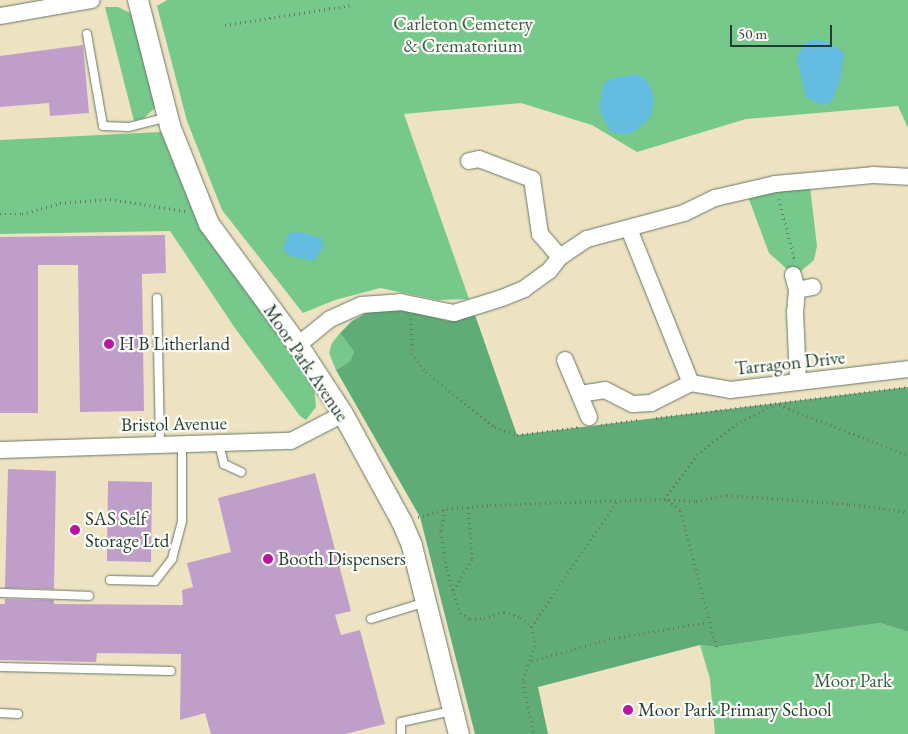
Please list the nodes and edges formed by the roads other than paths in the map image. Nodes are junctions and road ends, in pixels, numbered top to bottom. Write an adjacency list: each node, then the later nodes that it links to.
1 (92, 0): 3 (street)
2 (138, 0): 6 (street, Moor Park Avenue)
3 (29, 6): 4 (street)
4 (0, 16)
5 (87, 34): 6 (lane)
6 (168, 117): 13 (street, Moor Park Avenue)
7 (469, 161): 10 (street)
8 (908, 177): 9 (street)
9 (629, 230): 10 (street); 17 (street)
10 (560, 257): 13 (street)
11 (801, 284): 16 (street)
12 (157, 298): 22 (lane)
13 (298, 345): 19 (street, Moor Park Avenue)
14 (565, 360): 18 (street)
15 (908, 370): 16 (street, Tarragon Drive)
16 (798, 382): 17 (street, Tarragon Drive)
17 (691, 383): 18 (street)
18 (580, 394): 20 (street)
19 (342, 414): 21 (street, Bristol Avenue); 29 (street, Moor Park Avenue)
20 (589, 416)
21 (219, 443): 23 (street, Bristol Avenue); 25 (lane)
22 (160, 444): 23 (street, Bristol Avenue); 24 (street, Bristol Avenue)
23 (182, 444): 26 (lane)
24 (0, 450)
25 (241, 472)
26 (110, 580)
27 (0, 593): 28 (lane)
28 (88, 596)
29 (426, 602): 30 (lane); 33 (street, Moor Park Avenue)
30 (372, 619)
31 (0, 667): 32 (lane)
32 (171, 671)
33 (452, 711): 36 (lane); 37 (street, Moor Park Avenue)
34 (0, 714): 35 (lane)
35 (18, 714)
36 (400, 734)
37 (459, 734)

